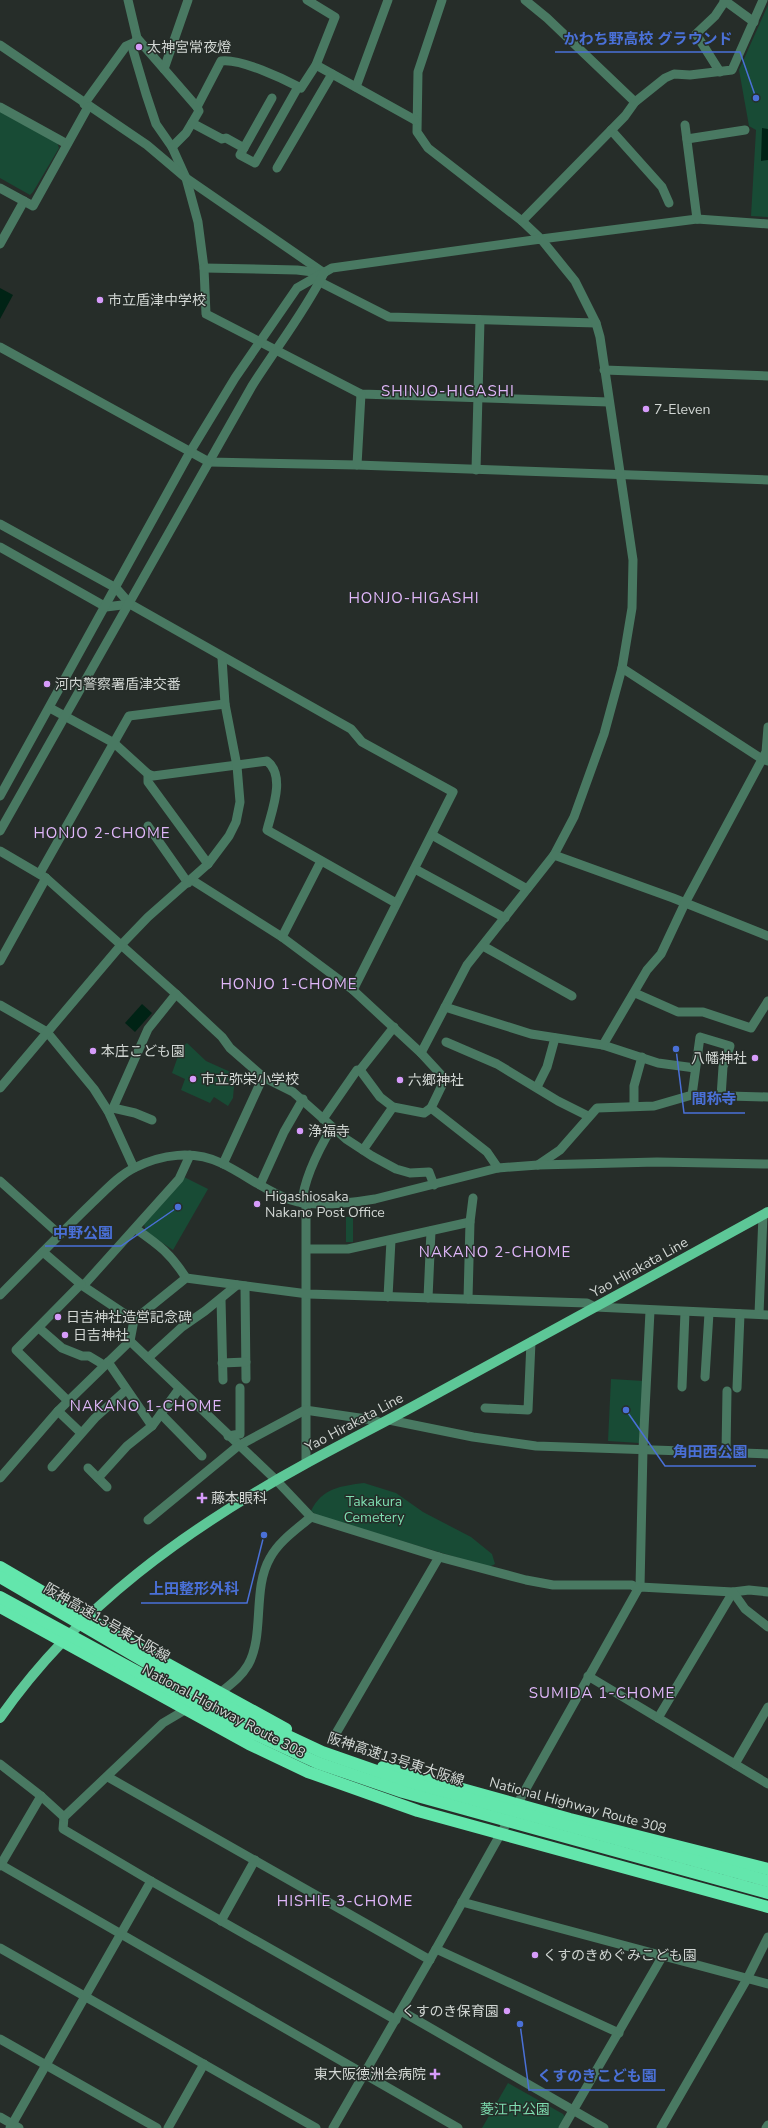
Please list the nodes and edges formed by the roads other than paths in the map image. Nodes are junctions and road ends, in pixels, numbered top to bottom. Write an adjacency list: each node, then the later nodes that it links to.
1 (128, 0): 10 (street)
2 (188, 0): 13 (street)
3 (307, 0): 12 (street)
4 (388, 0): 17 (street)
5 (442, 0): 23 (street)
6 (525, 0): 19 (street)
7 (724, 0): 9 (street); 14 (street)
8 (763, 0): 9 (street)
9 (754, 22): 14 (street)
10 (136, 40): 13 (street); 20 (street); 30 (street)
11 (0, 45): 20 (street)
12 (316, 65): 15 (street); 16 (street)
13 (164, 69): 22 (street)
14 (720, 72): 19 (street)
15 (332, 74): 17 (street); 32 (street)
16 (298, 87): 22 (street); 31 (street)
17 (356, 87): 23 (street)
18 (272, 98): 31 (street)
19 (635, 102): 26 (street)
20 (86, 105): 29 (street); 33 (street)
21 (0, 107): 29 (street)
22 (197, 107): 24 (street)
23 (415, 120): 38 (street)
24 (192, 123): 30 (street); 31 (street)
25 (685, 125): 28 (street)
26 (611, 130): 36 (street); 38 (street)
27 (745, 130): 28 (street)
28 (687, 139): 37 (street)
29 (66, 144): 35 (street)
30 (172, 147): 33 (street)
31 (244, 148)
32 (277, 168)
33 (186, 178): 42 (street); 43 (street)
34 (0, 188): 35 (street)
35 (24, 201): 41 (street)
36 (669, 203)
37 (697, 219): 39 (street); 40 (street)
38 (522, 220): 40 (street)
39 (768, 224)
40 (541, 239): 43 (street); 45 (street)
41 (0, 244)
42 (204, 268): 43 (street); 46 (street)
43 (322, 277): 44 (street); 46 (street); 48 (street)
44 (480, 320): 45 (street); 52 (street)
45 (596, 323): 49 (street)
46 (259, 342): 48 (street); 54 (street)
47 (0, 347): 54 (street)
48 (274, 350): 51 (street); 55 (street)
49 (604, 370): 50 (street); 53 (street)
50 (768, 376)
51 (361, 394): 52 (street); 56 (street)
52 (477, 398): 53 (street); 57 (street)
53 (609, 402): 58 (street)
54 (190, 452): 55 (street); 62 (street)
55 (209, 462): 56 (street); 63 (street)
56 (357, 465): 57 (street)
57 (476, 470): 58 (street)
58 (621, 474): 59 (street); 66 (street)
59 (768, 480)
60 (0, 524): 62 (street)
61 (0, 547): 64 (street)
62 (116, 588): 63 (street); 64 (street)
63 (130, 604): 64 (street); 65 (street); 69 (street)
64 (106, 607): 68 (street)
65 (222, 658): 67 (street); 78 (street)
66 (622, 668): 72 (street); 80 (street)
67 (225, 704): 71 (street); 73 (street)
68 (50, 708): 69 (street); 75 (street)
69 (64, 717): 71 (street); 77 (street)
70 (768, 727): 72 (street)
71 (114, 743): 74 (street); 84 (street)
72 (765, 760): 88 (street)
73 (238, 766): 74 (street); 81 (street); 82 (street)
74 (148, 774): 82 (street)
75 (0, 796)
76 (148, 826): 85 (street)
77 (0, 832)
78 (432, 835): 83 (street); 86 (street)
79 (0, 851): 84 (street)
80 (554, 854): 86 (street); 88 (street)
81 (321, 861): 87 (street); 91 (street)
82 (208, 864): 85 (street)
83 (415, 869): 87 (street); 89 (street)
84 (43, 875): 92 (street); 94 (street)
85 (190, 882): 91 (street); 92 (street)
86 (527, 889): 89 (street)
87 (396, 903): 95 (street)
88 (685, 904): 90 (street); 96 (street)
89 (505, 918): 93 (street)
90 (768, 936)
91 (282, 937): 95 (street)
92 (122, 944): 97 (street); 103 (street)
93 (483, 946): 98 (street); 101 (street)
94 (0, 960)
95 (352, 990): 102 (street)
96 (635, 993): 99 (street); 106 (street)
97 (176, 994): 111 (street); 121 (street)
98 (572, 996)
99 (768, 1001)
100 (0, 1005): 103 (street)
101 (445, 1007): 104 (street); 107 (street)
102 (394, 1027): 107 (street); 110 (street)
103 (47, 1032): 113 (street); 121 (street)
104 (555, 1038): 106 (street); 112 (street)
105 (446, 1042): 112 (street)
106 (603, 1045): 108 (street)
107 (421, 1053): 120 (street)
108 (642, 1057): 109 (street); 118 (street)
109 (695, 1068): 114 (street); 115 (street)
110 (360, 1070): 119 (street); 123 (street)
111 (263, 1077): 117 (street); 128 (street)
112 (537, 1087): 122 (street)
113 (0, 1088)
114 (692, 1095): 115 (street); 118 (street)
115 (721, 1097): 116 (street)
116 (768, 1097)
117 (303, 1099): 123 (street); 134 (street)
118 (634, 1106): 122 (street)
119 (393, 1107): 120 (street); 126 (street)
120 (431, 1108): 132 (street)
121 (110, 1110): 124 (street); 131 (street)
122 (588, 1116): 130 (street)
123 (323, 1119): 125 (street)
124 (152, 1120)
125 (332, 1127): 126 (street); 137 (street)
126 (364, 1150): 135 (street)
127 (190, 1154): 128 (street); 131 (street); 140 (street)
128 (223, 1164): 134 (street)
129 (768, 1164): 130 (street)
130 (538, 1165): 132 (street)
131 (134, 1168): 142 (street)
132 (498, 1168): 135 (street)
133 (0, 1180): 142 (street)
134 (260, 1185): 137 (street)
135 (434, 1185): 137 (street)
136 (473, 1198): 139 (street)
137 (304, 1203): 144 (street)
138 (765, 1213): 155 (main road, Yao Hirakata Line); 160 (street)
139 (470, 1222): 141 (street); 154 (street)
140 (136, 1229): 146 (street); 147 (street)
141 (431, 1231): 143 (street); 152 (street)
142 (60, 1234): 145 (street)
143 (391, 1240): 144 (street); 151 (street)
144 (307, 1249): 149 (street)
145 (43, 1252): 147 (street); 150 (street)
146 (186, 1278): 148 (street); 161 (street)
147 (82, 1285): 161 (street); 162 (street)
148 (241, 1286): 149 (street); 153 (street); 166 (street)
149 (308, 1294): 151 (street); 180 (street)
150 (0, 1295)
151 (388, 1297): 152 (street)
152 (428, 1298): 154 (street)
153 (221, 1299): 165 (street); 168 (street)
154 (468, 1299): 155 (street)
155 (595, 1307): 156 (street); 164 (main road, Yao Hirakata Line)
156 (650, 1311): 157 (street); 188 (street)
157 (685, 1312): 158 (street); 172 (street)
158 (709, 1313): 159 (street); 169 (street)
159 (740, 1314): 160 (street); 175 (street)
160 (764, 1315)
161 (134, 1320): 163 (street)
162 (39, 1328): 167 (street); 178 (street)
163 (130, 1340): 165 (street); 167 (street)
164 (531, 1342): 179 (street); 183 (main road, Yao Hirakata Line)
165 (148, 1358): 173 (street)
166 (246, 1362): 168 (street); 170 (street)
167 (106, 1363): 176 (street); 178 (street)
168 (222, 1363): 171 (street)
169 (705, 1377)
170 (246, 1379)
171 (223, 1380)
172 (682, 1387)
173 (179, 1388): 182 (street); 186 (street)
174 (240, 1388): 186 (street)
175 (737, 1388)
176 (126, 1390): 184 (street); 185 (street)
177 (727, 1391): 189 (street)
178 (68, 1401): 181 (street)
179 (485, 1408)
180 (305, 1410): 183 (street); 187 (street); 192 (street)
181 (58, 1411): 185 (street); 195 (street)
182 (161, 1414): 184 (street); 191 (street)
183 (385, 1422): 188 (street); 192 (main road, Yao Hirakata Line)
184 (152, 1426): 196 (street)
185 (81, 1433): 193 (street)
186 (228, 1436): 187 (street)
187 (238, 1446): 197 (street); 200 (street)
188 (643, 1450): 189 (street); 206 (street)
189 (726, 1452): 190 (street)
190 (768, 1454)
191 (202, 1456)
192 (306, 1463): 197 (main road, Yao Hirakata Line)
193 (52, 1467)
194 (88, 1468): 196 (street)
195 (0, 1478)
196 (98, 1478): 198 (street)
197 (276, 1480): 199 (street); 212 (main road, Yao Hirakata Line)
198 (107, 1487)
199 (311, 1517): 201 (street); 217 (street)
200 (148, 1520)
201 (439, 1557): 206 (street); 222 (street)
202 (0, 1567): 205 (highway, National Highway Route 308)
203 (0, 1573): 205 (highway)
204 (0, 1576): 235 (highway, 阪神高速13号東大阪線, bridge)
205 (26, 1583): 212 (highway, National Highway Route 308)
206 (639, 1588): 207 (street); 216 (street)
207 (733, 1592): 208 (street); 214 (street); 221 (street)
208 (768, 1592)
209 (0, 1597): 236 (highway, 阪神高速13号東大阪線, bridge)
210 (0, 1603): 213 (highway)
211 (0, 1607): 213 (highway, National Highway Route 308)
212 (86, 1617): 215 (main road, Yao Hirakata Line); 217 (highway, National Highway Route 308)
213 (23, 1620): 215 (highway, National Highway Route 308)
214 (768, 1628)
215 (62, 1641): 219 (highway, National Highway Route 308); 220 (main road, Yao Hirakata Line)
216 (588, 1676): 221 (street); 228 (street)
217 (220, 1693): 228 (highway, National Highway Route 308)
218 (768, 1707): 224 (street)
219 (185, 1710): 225 (street); 230 (highway, National Highway Route 308)
220 (1, 1715)
221 (658, 1718): 224 (street)
222 (335, 1735)
223 (0, 1764): 227 (street)
224 (735, 1764): 226 (street)
225 (108, 1777): 229 (street); 231 (street)
226 (768, 1784)
227 (41, 1796): 229 (street); 232 (street)
228 (516, 1805): 230 (street); 233 (highway, National Highway Route 308)
229 (64, 1817): 234 (street)
230 (501, 1832): 237 (street); 238 (highway, National Highway Route 308)
231 (255, 1860): 239 (street); 245 (street)
232 (0, 1866): 240 (street)
233 (768, 1869)
234 (151, 1881): 239 (street); 240 (street)
235 (768, 1881)
236 (768, 1892)
237 (462, 1902): 243 (street); 244 (street)
238 (768, 1907)
239 (221, 1921): 250 (street)
240 (120, 1935): 248 (street); 255 (street)
241 (768, 1937): 246 (street)
242 (0, 1948): 248 (street)
243 (436, 1949): 245 (street); 251 (street)
244 (662, 1957): 246 (street); 251 (street)
245 (430, 1960): 249 (street)
246 (747, 1979): 247 (street); 267 (street)
247 (768, 1984)
248 (86, 1997): 253 (street); 254 (street)
249 (401, 2011): 250 (street); 256 (street)
250 (396, 2020): 255 (street)
251 (619, 2033): 256 (street)
252 (0, 2038): 254 (street)
253 (204, 2064): 261 (street); 262 (street)
254 (46, 2065): 259 (street); 260 (street)
255 (364, 2075): 263 (street); 264 (street)
256 (573, 2110): 265 (street); 266 (street)
257 (0, 2117): 259 (street)
258 (768, 2125): 268 (street)
259 (14, 2127)
260 (157, 2128)
261 (168, 2128)
262 (316, 2128)
263 (333, 2128)
264 (458, 2128)
265 (563, 2128)
266 (604, 2128)
267 (661, 2128)
268 (766, 2128)

